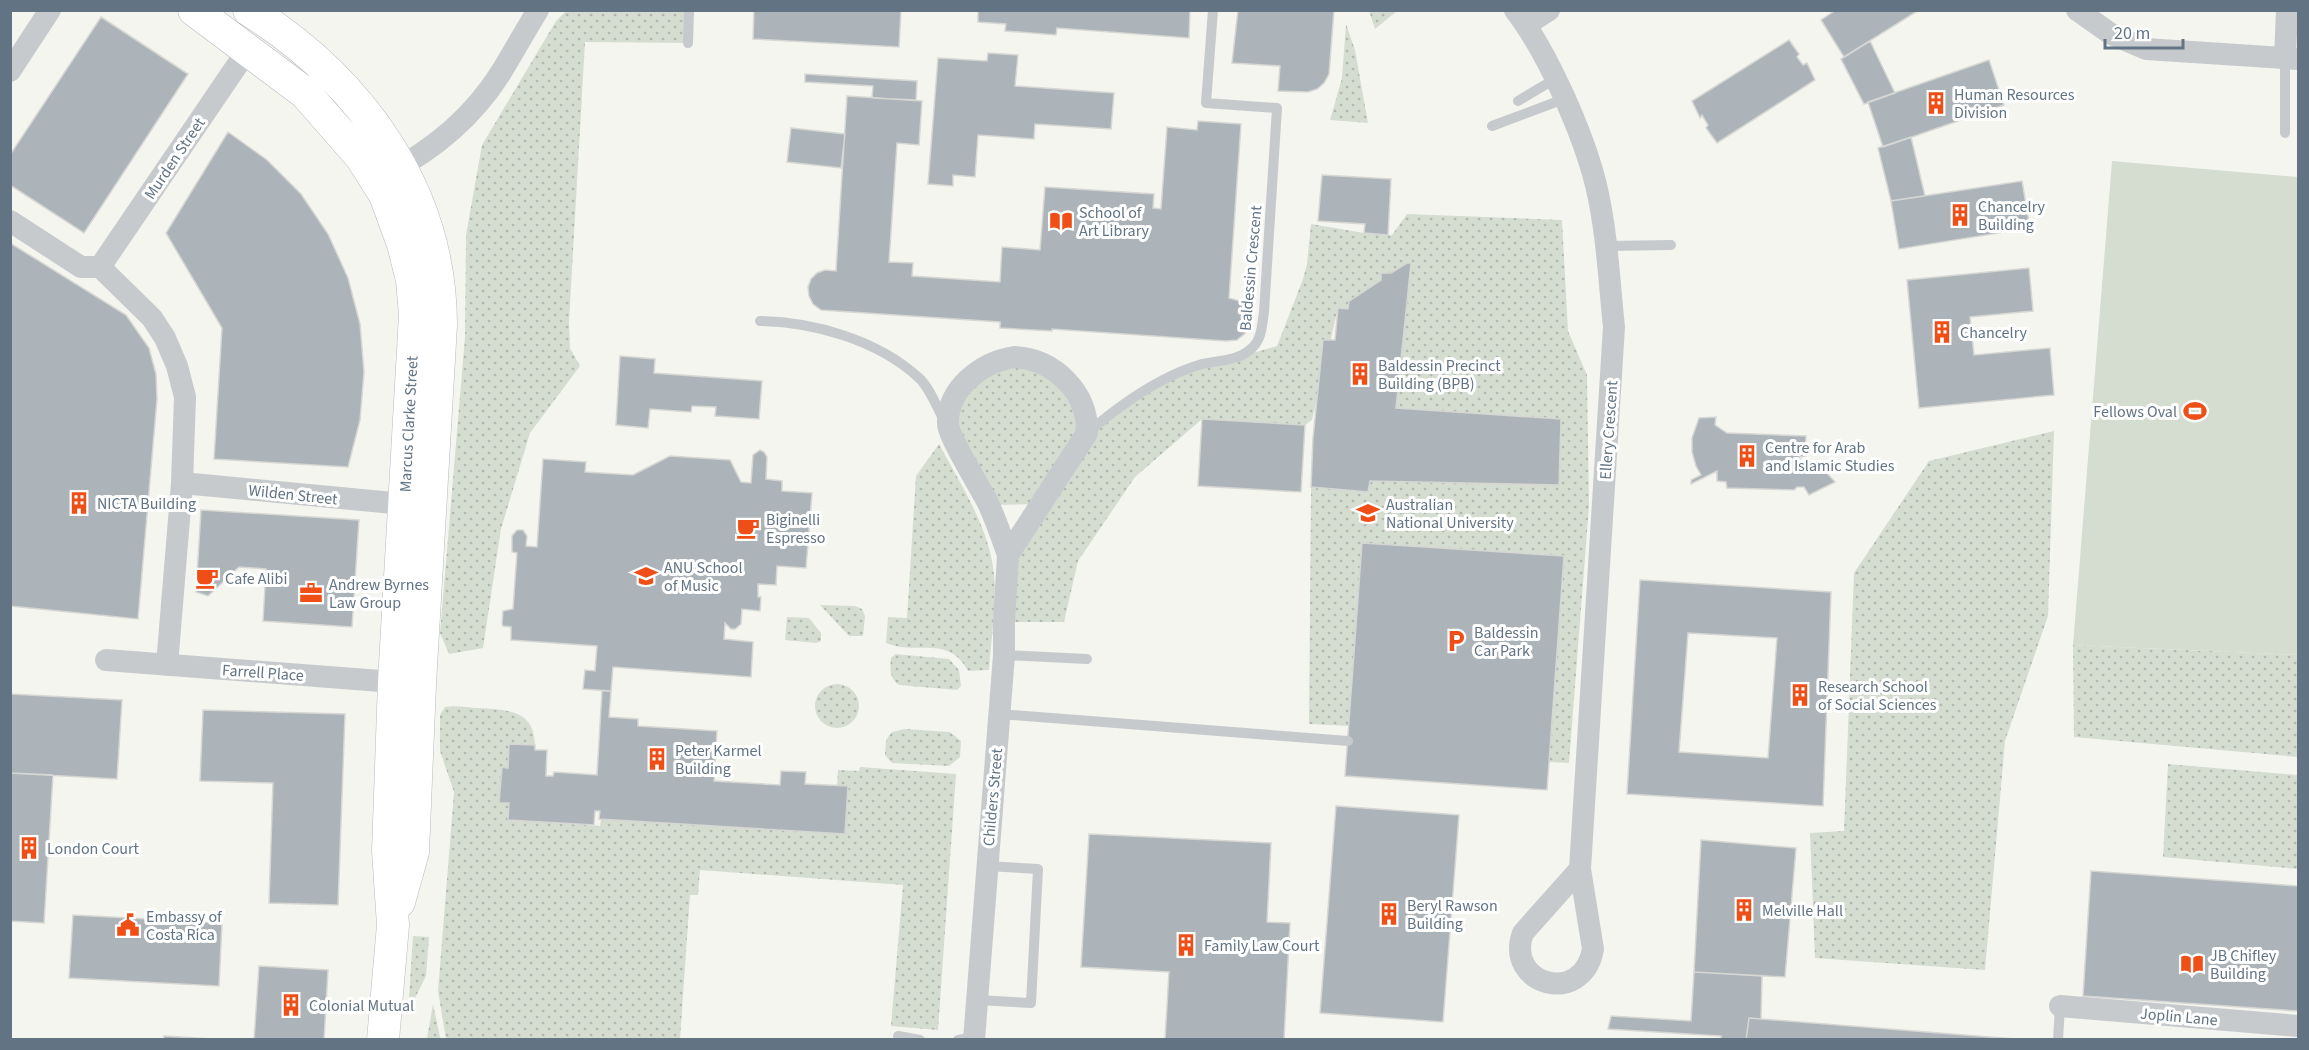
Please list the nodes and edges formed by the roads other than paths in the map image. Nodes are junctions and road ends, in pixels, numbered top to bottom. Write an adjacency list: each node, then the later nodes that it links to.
1 (194, 10): 13 (street, Marcus Clarke Street)
2 (221, 10): 13 (street)
3 (249, 10): 20 (street, Marcus Clarke Street)
4 (538, 10): 20 (street)
5 (689, 10): 12 (lane)
6 (1213, 10): 27 (lane, Baldessin Crescent)
7 (1549, 10): 11 (street)
8 (2077, 10): 14 (street)
9 (2287, 10): 14 (street)
10 (49, 11): 15 (street)
11 (1521, 18): 16 (street, Ellery Crescent)
12 (688, 43)
13 (245, 48): 20 (street, Marcus Clarke Street); 24 (street, Murden Street)
14 (2292, 58): 19 (lane)
15 (10, 71)
16 (1559, 89): 17 (lane); 18 (lane); 23 (street, Ellery Crescent)
17 (1518, 101)
18 (1492, 126)
19 (2285, 133)
20 (388, 173): 29 (street, Marcus Clarke Street); 35 (street, Marcus Clarke Street)
21 (10, 221): 24 (street)
22 (1671, 245): 23 (lane)
23 (1606, 246): 39 (street, Ellery Crescent)
24 (100, 267): 28 (street)
25 (760, 321): 26 (lane)
26 (948, 427): 27 (street); 30 (street)
27 (1087, 433): 30 (street)
28 (182, 483): 29 (street, Wilden Street); 34 (street)
29 (404, 504): 35 (street, Marcus Clarke Street)
30 (1008, 555): 31 (street, Childers Street)
31 (1004, 655): 32 (lane); 36 (street, Childers Street)
32 (1087, 659)
33 (106, 660): 34 (street, Farrell Place)
34 (168, 664): 35 (street, Farrell Place)
35 (407, 683): 45 (street, Marcus Clarke Street)
36 (999, 714): 37 (lane); 38 (street, Childers Street)
37 (1348, 741)
38 (986, 866): 40 (street, Childers Street); 40 (lane)
39 (1580, 869): 39 (street, Ellery Crescent)
40 (977, 1000): 44 (street, Childers Street)
41 (2060, 1006): 42 (street, Joplin Lane); 47 (lane)
42 (2298, 1026)
43 (898, 1036): 46 (lane)
44 (969, 1039)
45 (383, 1040)
46 (920, 1040)
47 (2058, 1040)

